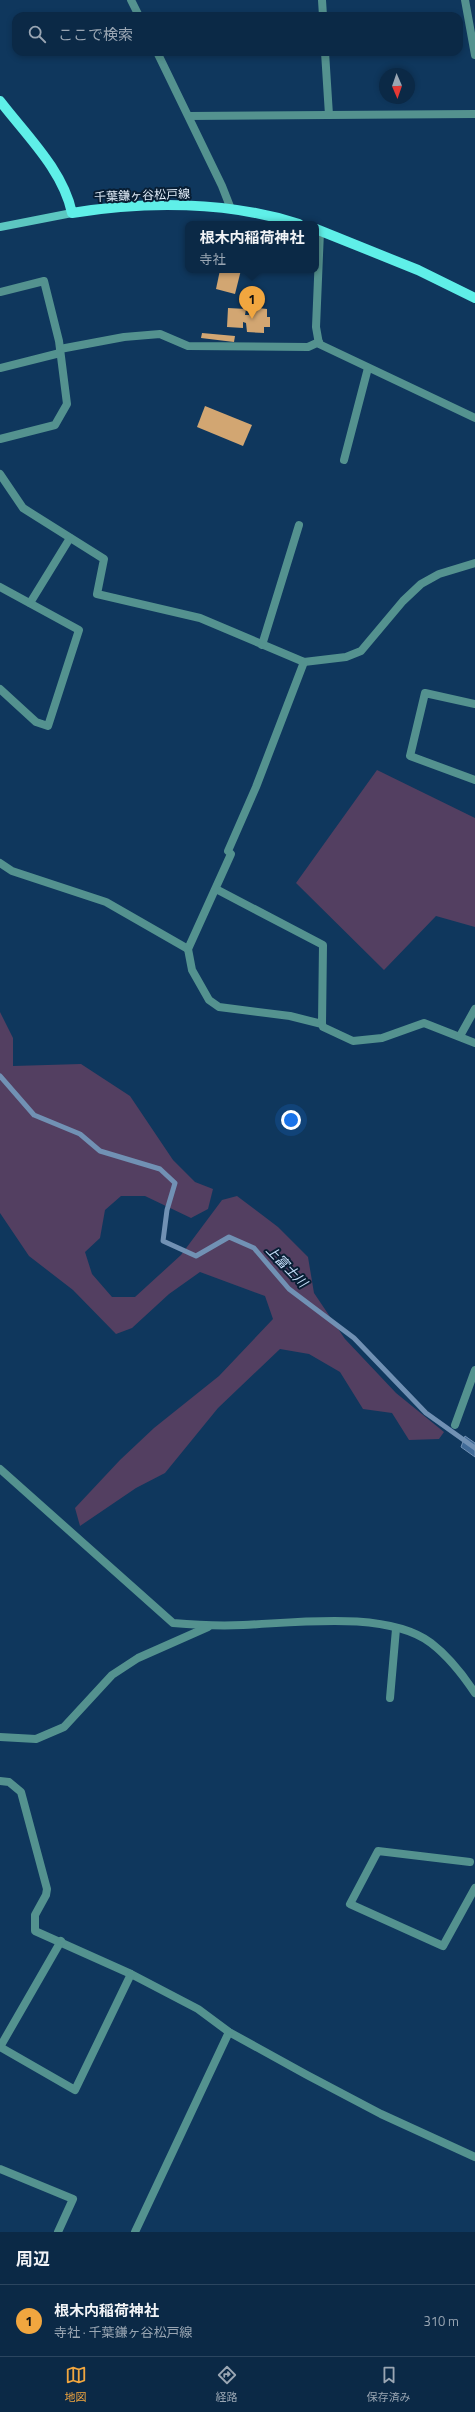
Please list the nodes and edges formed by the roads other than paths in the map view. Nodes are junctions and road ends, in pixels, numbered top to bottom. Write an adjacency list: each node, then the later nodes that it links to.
1 (131, 0): 4 (street)
2 (322, 0): 5 (street)
3 (465, 0): 6 (street)
4 (137, 12)
5 (323, 12)
6 (475, 55)
7 (159, 56): 12 (street)
8 (325, 56): 11 (street)
9 (0, 101): 14 (main road)
10 (475, 114): 11 (street)
11 (329, 115): 12 (street)
12 (189, 116): 13 (street)
13 (231, 209): 14 (main road, 千葉鎌ヶ谷松戸線); 15 (main road, 千葉鎌ヶ谷松戸線)
14 (72, 213): 16 (main road)
15 (290, 221)
16 (0, 227)
17 (319, 230): 20 (main road)
18 (317, 273): 21 (street)
19 (0, 292): 22 (street)
20 (475, 298)
21 (319, 342): 22 (street); 24 (street)
22 (60, 351): 23 (street); 26 (street)
23 (0, 368)
24 (368, 368): 25 (street); 27 (street)
25 (475, 418)
26 (0, 439)
27 (344, 460)
28 (0, 474): 30 (street)
29 (299, 525): 34 (street)
30 (70, 538): 33 (street); 34 (street)
31 (475, 563): 35 (street)
32 (0, 587): 33 (street)
33 (30, 603): 36 (street)
34 (262, 645): 35 (street)
35 (304, 662): 40 (street)
36 (0, 689)
37 (475, 704): 38 (street)
38 (475, 780)
39 (0, 863): 41 (street)
40 (216, 889): 41 (street); 43 (street)
41 (188, 949): 43 (street)
42 (475, 1009): 44 (street)
43 (322, 1024): 44 (street)
44 (460, 1036): 45 (street)
45 (475, 1044)
46 (475, 1370): 47 (street)
47 (455, 1425)
48 (0, 1469): 49 (street)
49 (208, 1626): 50 (street); 53 (street)
50 (396, 1629): 51 (street); 52 (street)
51 (475, 1693)
52 (390, 1698)
53 (0, 1737)
54 (0, 1781): 57 (street)
55 (470, 1862): 56 (street)
56 (475, 1888)
57 (61, 1941): 58 (street); 60 (street)
58 (131, 1974): 59 (street); 60 (street)
59 (229, 2032): 61 (street); 64 (street)
60 (0, 2047)
61 (475, 2157)
62 (0, 2169): 63 (street)
63 (58, 2232)
64 (135, 2232)

